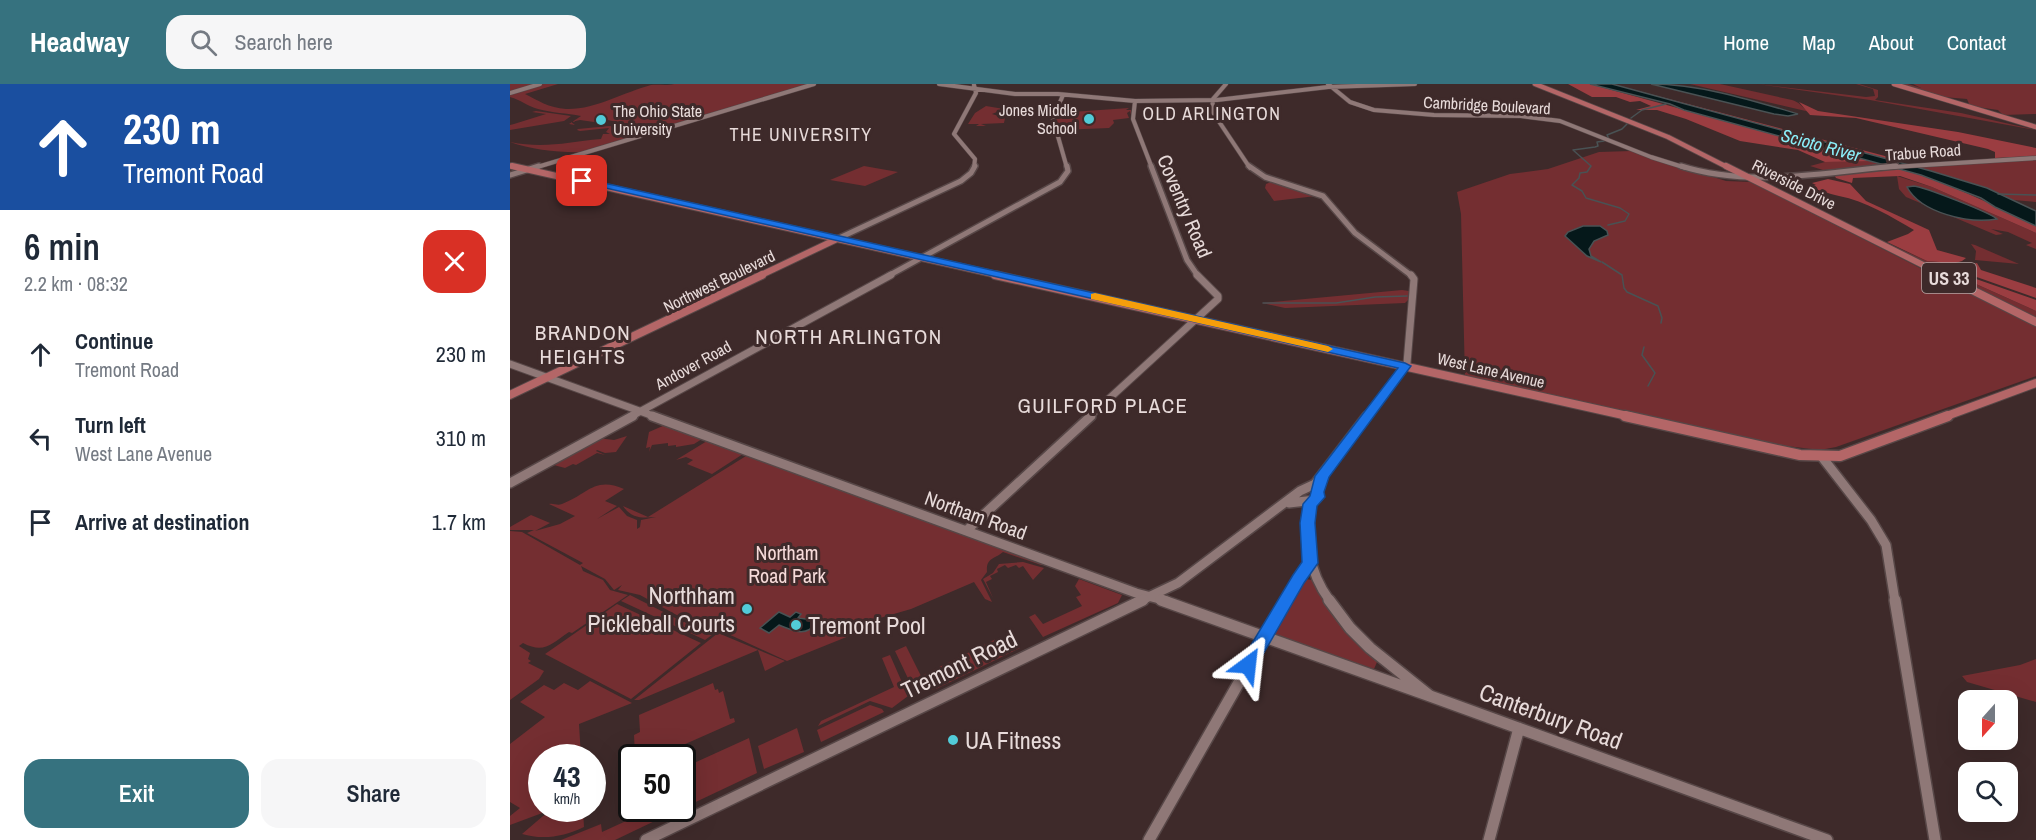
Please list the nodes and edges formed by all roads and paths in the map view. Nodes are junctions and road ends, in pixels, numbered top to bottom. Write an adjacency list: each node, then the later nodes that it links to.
1 (540, 84): 10 (street)
2 (814, 84): 20 (street)
3 (939, 84): 9 (street)
4 (1226, 84): 12 (street)
5 (1415, 84): 8 (street)
6 (1534, 84): 22 (main road, Riverside Drive / US 33)
7 (1894, 84): 15 (main road)
8 (1330, 85): 12 (street); 22 (street, Cambridge Boulevard)
9 (974, 86): 11 (street); 23 (street, Northwest Boulevard)
10 (510, 93)
11 (1063, 94): 13 (street); 14 (street, Andover Road)
12 (1213, 100): 13 (street); 28 (street)
13 (1135, 101): 16 (street, Coventry Road)
14 (1057, 108): 17 (street, Andover Road)
15 (2036, 127)
16 (1138, 130): 25 (street, Coventry Road)
17 (1056, 131): 24 (street, Andover Road)
18 (2036, 158): 22 (street, Trabue Road)
19 (510, 166): 20 (main road, West Lane Avenue)
20 (528, 169): 21 (street); 23 (main road, West Lane Avenue)
21 (510, 175)
22 (1754, 177): 26 (main road, Riverside Drive / US 33)
23 (837, 239): 24 (main road, West Lane Avenue); 29 (main road, Northwest Boulevard)
24 (921, 258): 25 (main road, West Lane Avenue); 32 (street, Andover Road)
25 (1197, 320): 28 (main road, West Lane Avenue); 37 (street, Coventry Road)
26 (2036, 322)
27 (510, 364): 29 (street, Northam Road)
28 (1405, 366): 33 (main road, West Lane Avenue); 35 (street)
29 (548, 377): 31 (main road, Northwest Boulevard); 32 (street, Northam Road)
30 (2036, 383): 33 (main road, West Lane Avenue)
31 (510, 395)
32 (641, 411): 34 (street, Andover Road); 37 (street, Northam Road)
33 (1822, 457): 47 (street)
34 (510, 483)
35 (1312, 490): 36 (street, Tremont Road); 36 (street)
36 (1304, 499): 38 (street); 39 (street, Tremont Road)
37 (966, 531): 39 (street, Northam Road)
38 (1310, 563): 40 (street); 41 (street, Canterbury Road)
39 (1149, 598): 40 (street, Northam Road); 43 (street, Tremont Road)
40 (1265, 636): 41 (street, Northam Road); 44 (street)
41 (1430, 696): 42 (street, Canterbury Road)
42 (1518, 728): 45 (street); 46 (street, Canterbury Road)
43 (646, 840)
44 (1149, 840)
45 (1489, 840)
46 (1827, 840)
47 (1935, 840)

